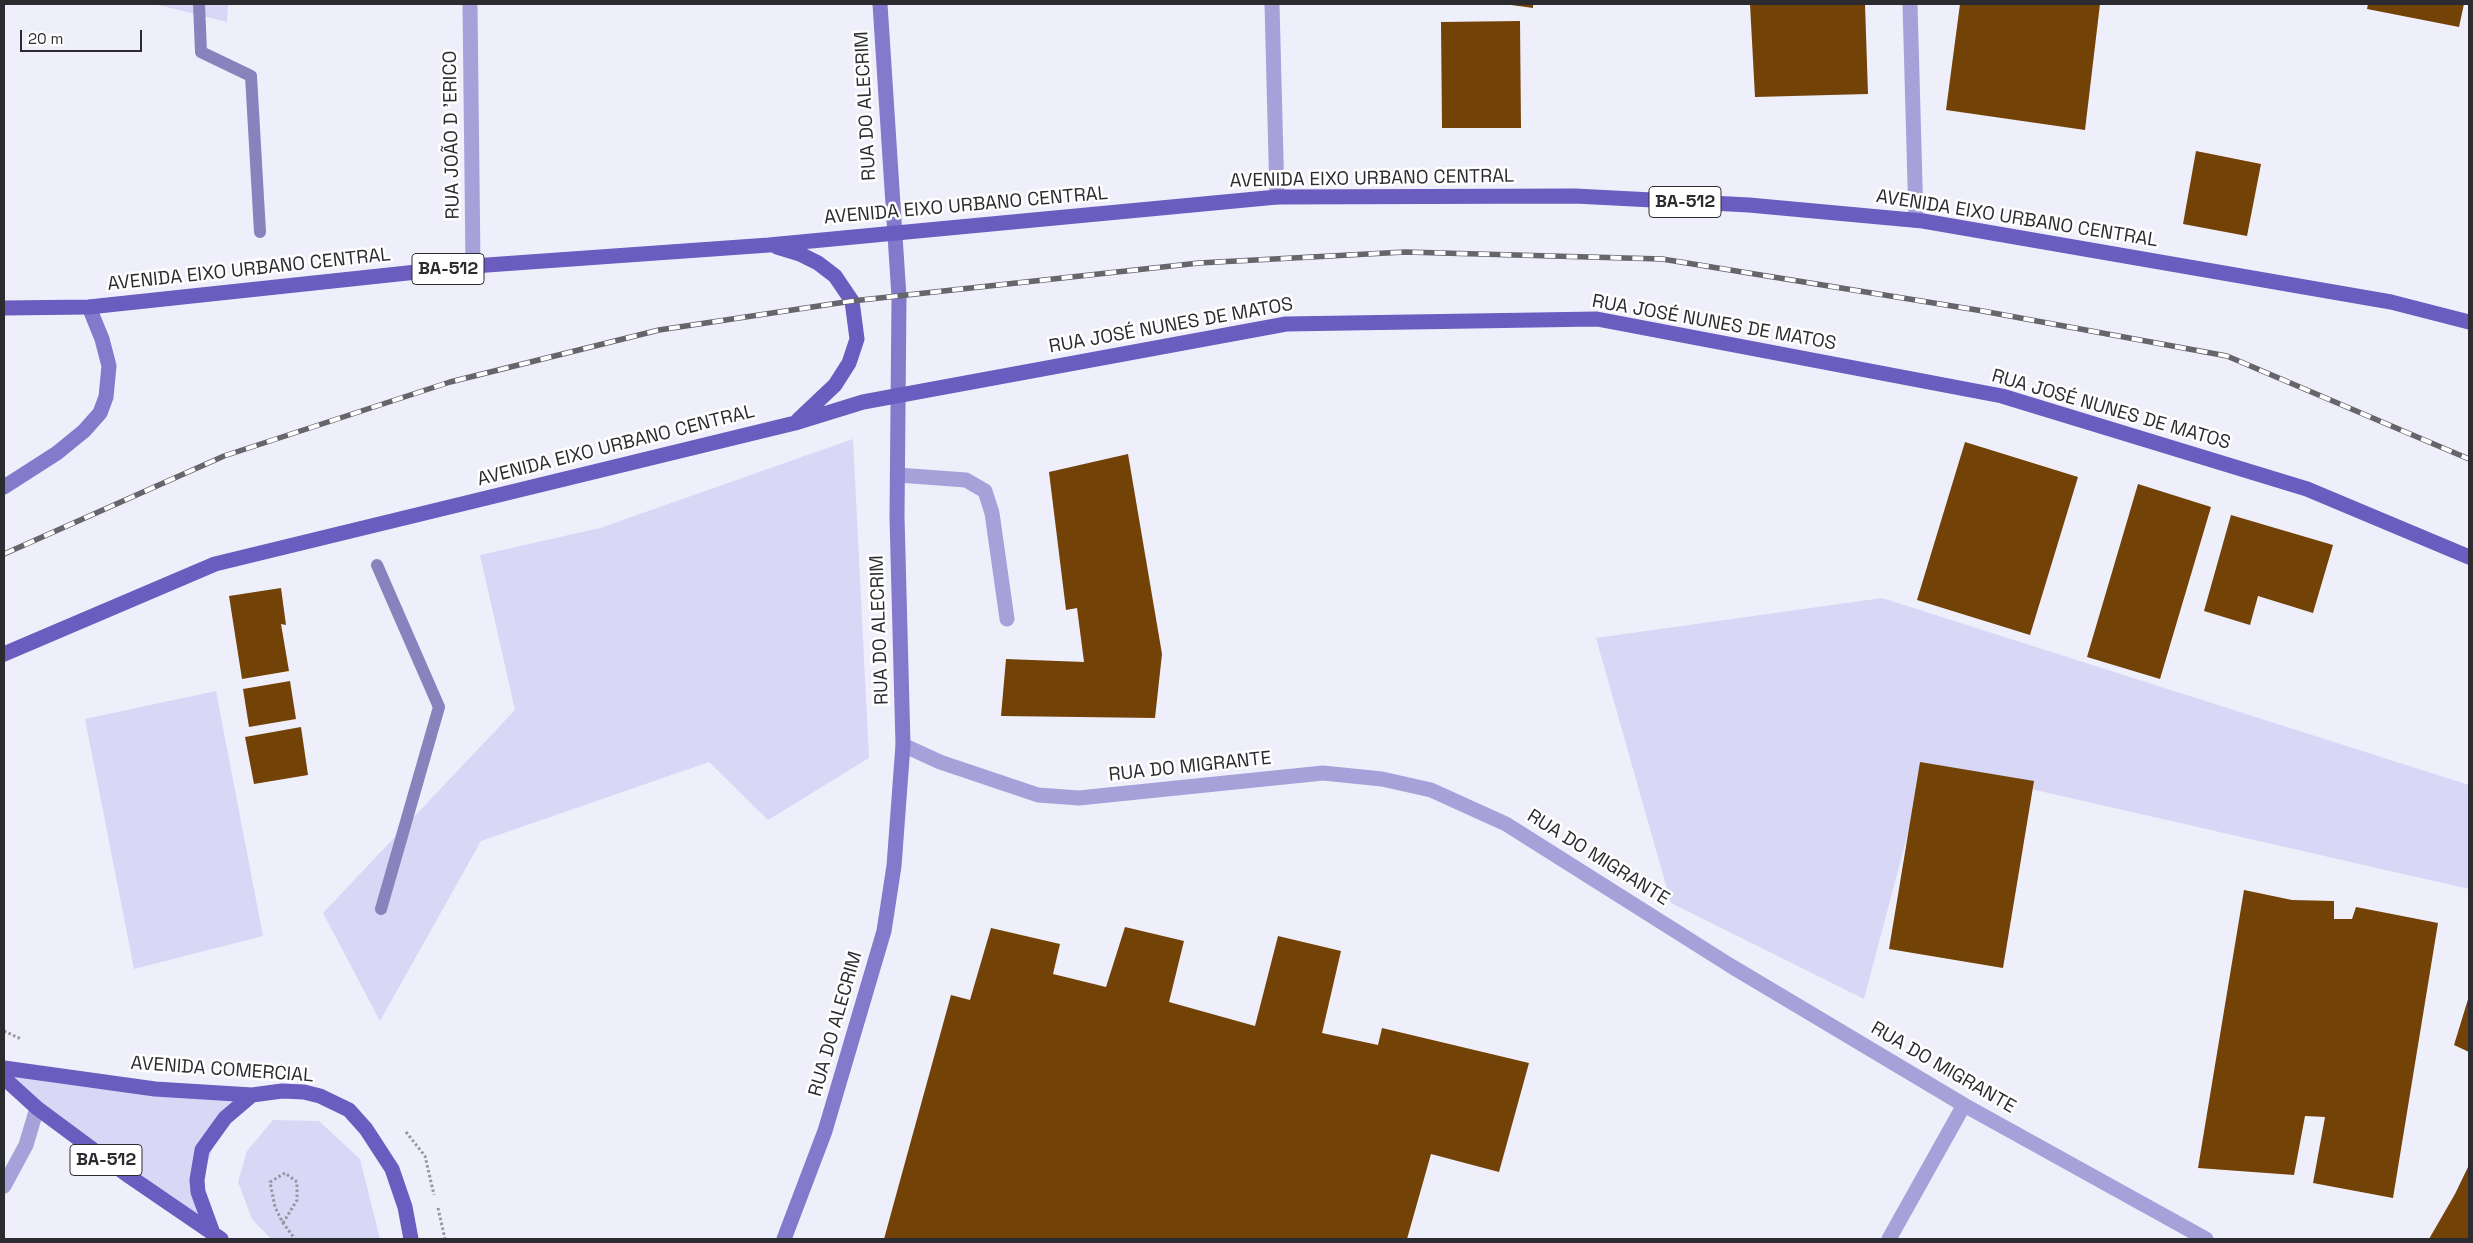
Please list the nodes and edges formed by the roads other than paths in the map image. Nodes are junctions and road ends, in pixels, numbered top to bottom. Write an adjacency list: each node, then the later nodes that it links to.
1 (470, 4): 9 (street, RUA JOÃO D 'ERICO)
2 (880, 4): 7 (main road, RUA DO ALECRIM)
3 (1272, 4): 5 (street)
4 (1910, 4): 6 (street)
5 (1278, 197): 6 (main road, AVENIDA EIXO URBANO CENTRAL / BA-512); 7 (main road, AVENIDA EIXO URBANO CENTRAL / BA-512)
6 (1916, 220): 12 (main road, AVENIDA EIXO URBANO CENTRAL / BA-512)
7 (893, 232): 8 (main road, AVENIDA EIXO URBANO CENTRAL / BA-512); 13 (main road, RUA DO ALECRIM)
8 (770, 245): 9 (main road, AVENIDA EIXO URBANO CENTRAL / BA-512); 14 (main road)
9 (473, 266): 10 (main road, AVENIDA EIXO URBANO CENTRAL / BA-512)
10 (90, 307): 11 (main road, AVENIDA EIXO URBANO CENTRAL / BA-512); 16 (main road, AVENIDA EIXO URBANO CENTRAL)
11 (4, 308)
12 (2469, 322)
13 (898, 394): 14 (main road, AVENIDA EIXO URBANO CENTRAL); 15 (main road, RUA DO ALECRIM); 17 (main road, RUA JOSÉ NUNES DE MATOS)
14 (795, 423): 19 (main road, AVENIDA EIXO URBANO CENTRAL)
15 (898, 475): 18 (street); 20 (main road, RUA DO ALECRIM)
16 (4, 487)
17 (2469, 556)
18 (1007, 619)
19 (4, 654)
20 (903, 745): 24 (street, RUA DO MIGRANTE); 29 (main road, RUA DO ALECRIM)
21 (4, 1068): 23 (main road, AVENIDA COMERCIAL)
22 (4, 1078): 25 (main road, BA-512)
23 (252, 1095): 27 (main road); 28 (main road, AVENIDA COMERCIAL)
24 (1964, 1105): 30 (street); 31 (street, RUA DO MIGRANTE)
25 (37, 1108): 26 (street); 27 (main road, BA-512)
26 (4, 1186)
27 (217, 1238)
28 (411, 1239)
29 (784, 1239)
30 (1889, 1239)
31 (2206, 1239)

